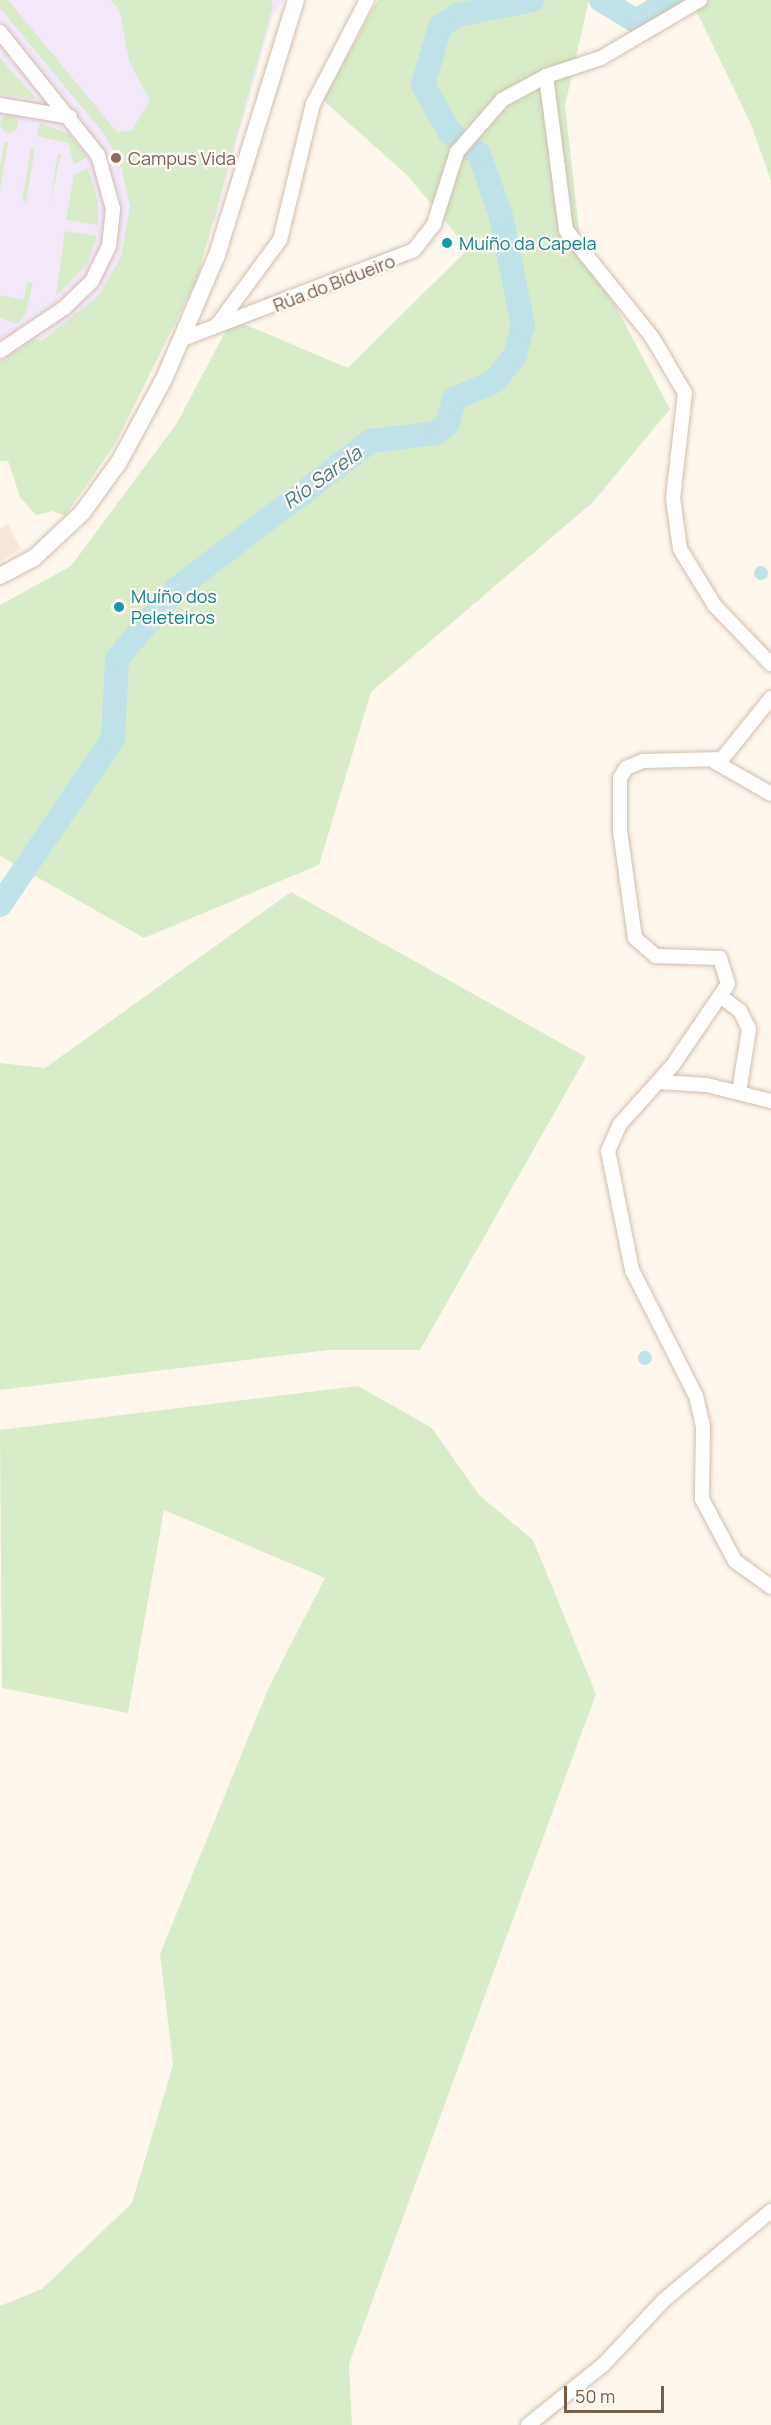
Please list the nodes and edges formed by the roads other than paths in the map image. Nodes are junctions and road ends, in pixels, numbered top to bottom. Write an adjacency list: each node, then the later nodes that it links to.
1 (367, 0): 8 (street)
2 (700, 0): 5 (street)
3 (291, 4): 9 (street)
4 (0, 32): 7 (street)
5 (546, 76): 8 (street, Rúa do Bidueiro); 12 (street)
6 (0, 105): 7 (street)
7 (70, 117): 10 (street)
8 (218, 324): 9 (street, Rúa do Bidueiro)
9 (185, 338): 11 (street)
10 (0, 351)
11 (0, 576)
12 (771, 664)
13 (771, 698): 14 (street)
14 (715, 762): 15 (street); 16 (street)
15 (771, 794)
16 (723, 998): 17 (street); 18 (street)
17 (658, 1082): 18 (street); 20 (street)
18 (739, 1092): 19 (street)
19 (771, 1101)
20 (771, 1587)
21 (771, 2211): 22 (street)
22 (528, 2425)

